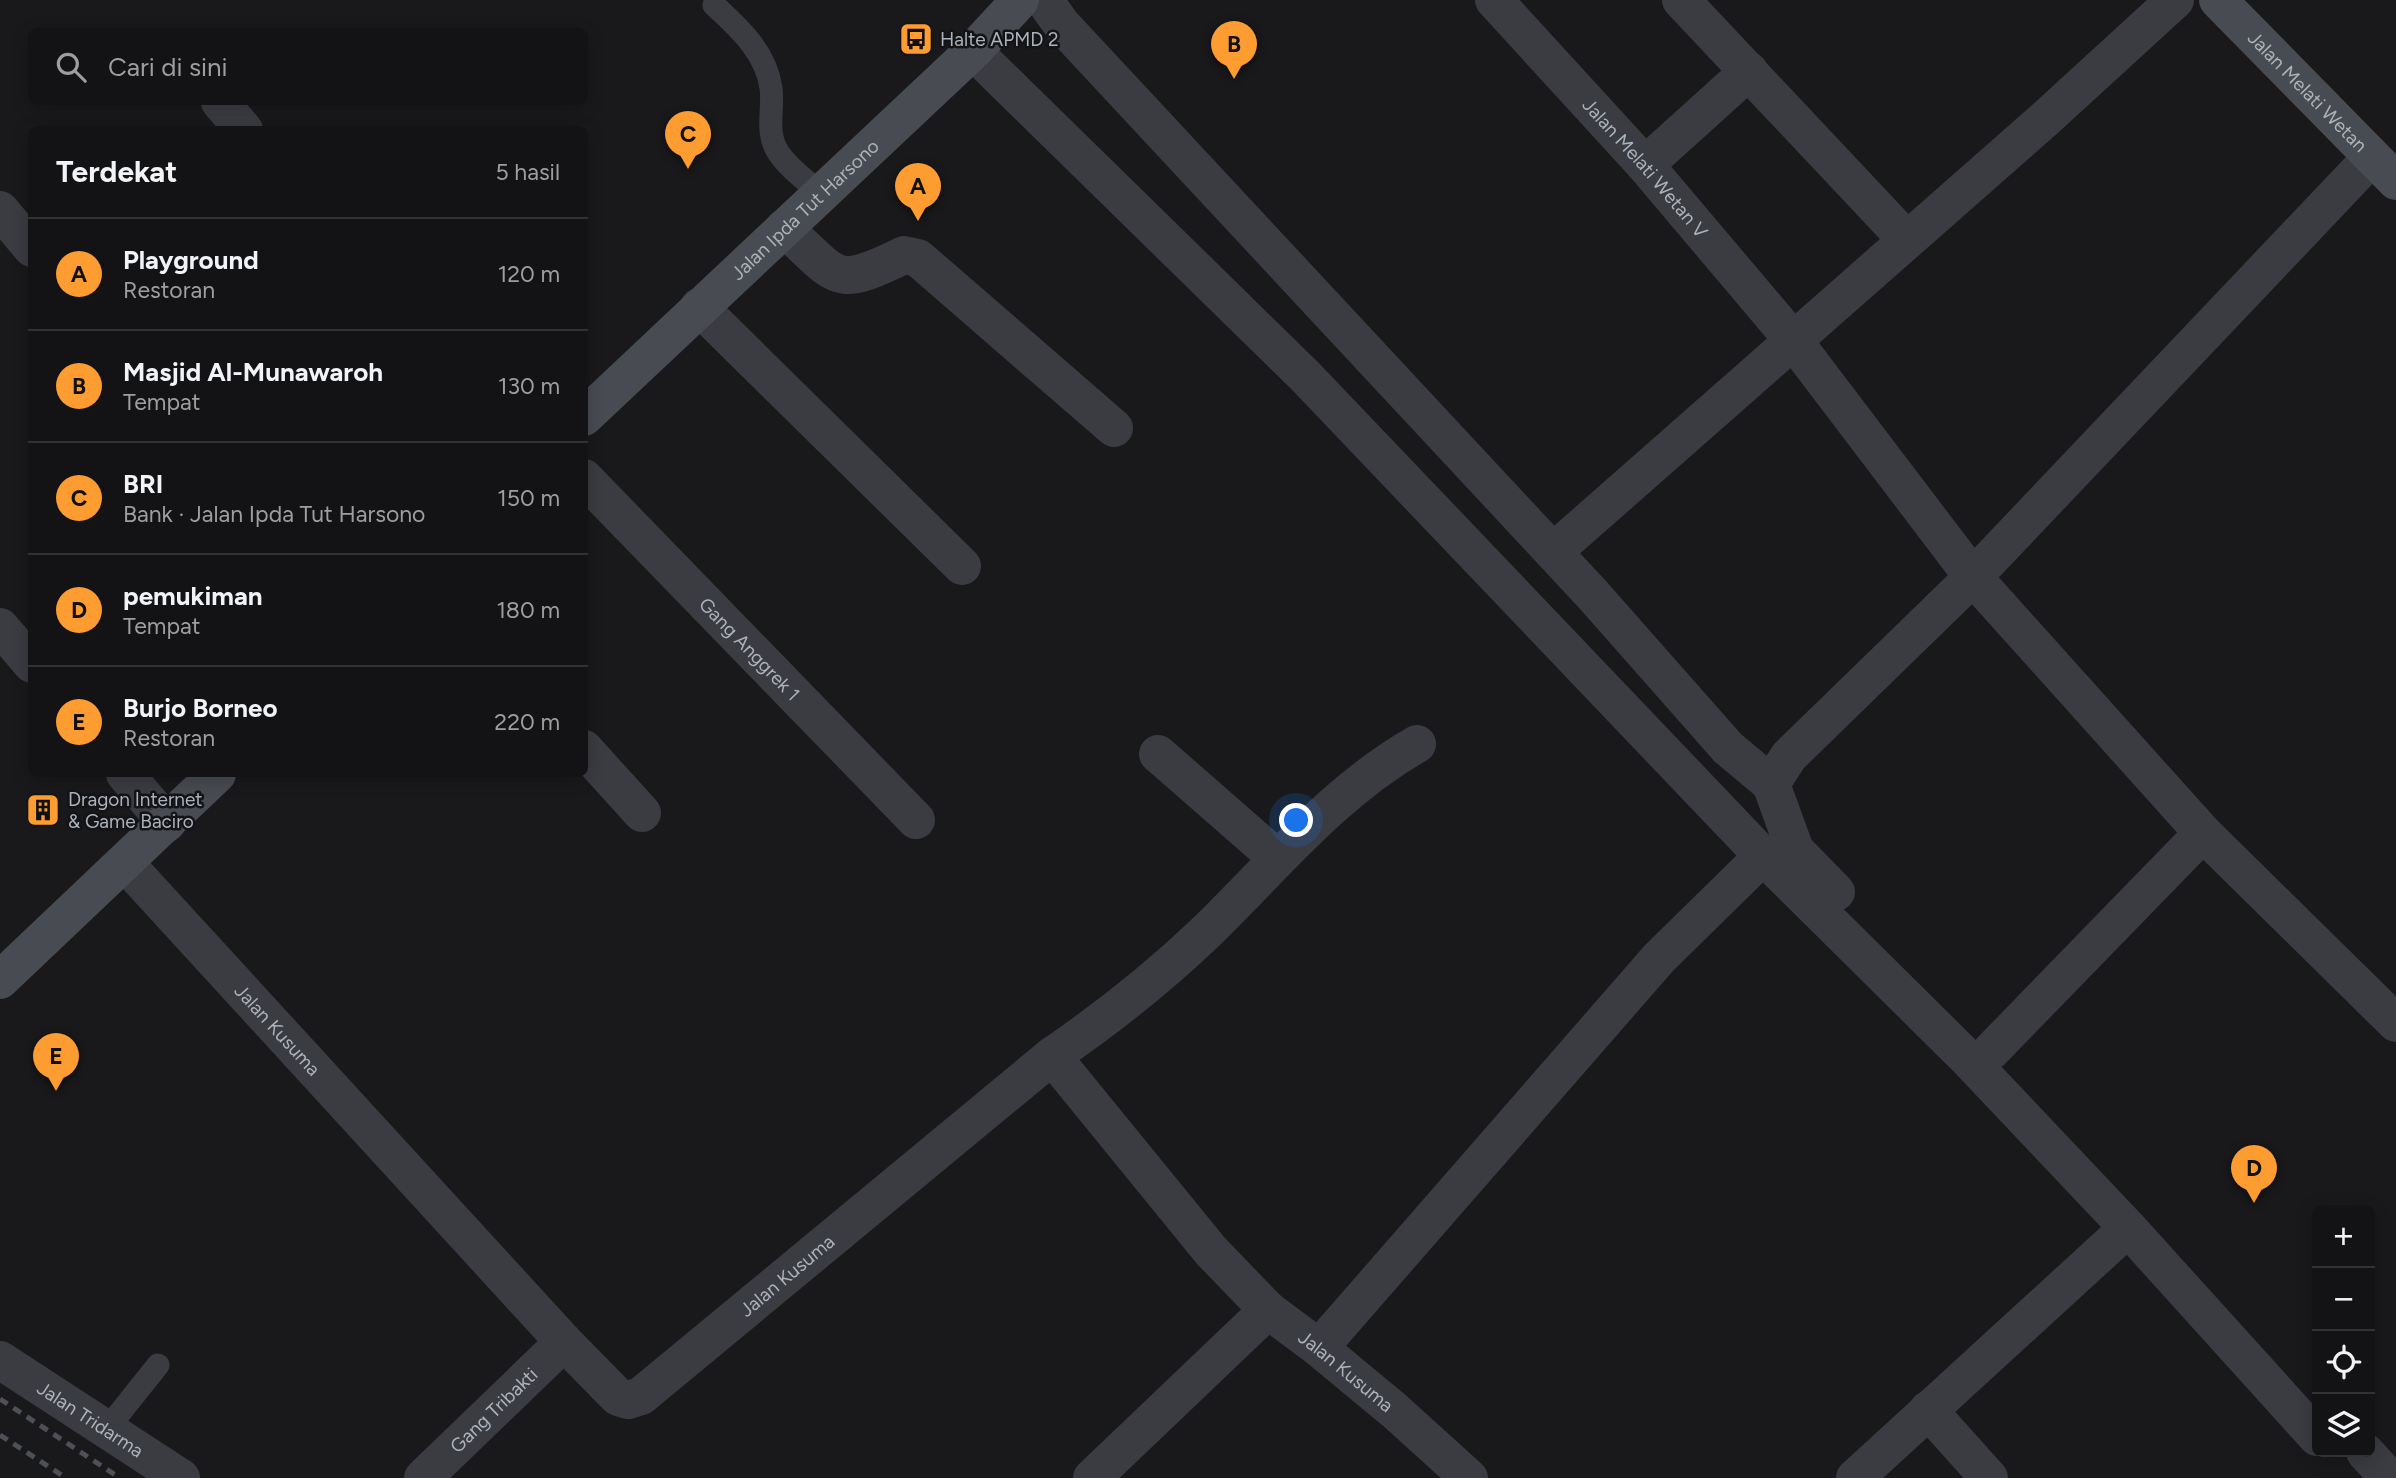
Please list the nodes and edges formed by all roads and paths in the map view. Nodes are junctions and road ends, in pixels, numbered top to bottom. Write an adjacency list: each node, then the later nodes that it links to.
1 (1020, 0): 8 (main road, Jalan Ipda Tut Harsono)
2 (1044, 0): 24 (street)
3 (1493, 0): 12 (street, Jalan Melati Wetan V)
4 (1681, 0): 9 (street)
5 (2175, 0): 17 (street)
6 (2218, 0): 13 (main road, Jalan Melati Wetan)
7 (714, 5): 14 (lane)
8 (972, 51): 14 (main road, Jalan Ipda Tut Harsono); 39 (street)
9 (1749, 71): 12 (street); 17 (street)
10 (223, 105): 11 (street)
11 (241, 126)
12 (1645, 165): 20 (street, Jalan Melati Wetan V)
13 (2384, 169): 26 (street)
14 (820, 193): 16 (main road, Jalan Ipda Tut Harsono)
15 (0, 210): 18 (street)
16 (784, 228): 19 (main road, Jalan Ipda Tut Harsono); 22 (street)
17 (1906, 239): 20 (street)
18 (28, 243)
19 (699, 307): 21 (main road, Jalan Ipda Tut Harsono); 25 (street)
20 (1793, 340): 24 (street); 26 (street, Jalan Melati Wetan V)
21 (588, 413)
22 (1114, 428)
23 (588, 482): 36 (street, Gang Anggrek 1)
24 (1553, 552): 34 (street)
25 (962, 566)
26 (1973, 578): 34 (street); 38 (street, Jalan Melati Wetan V)
27 (0, 626): 28 (street)
28 (28, 659)
29 (1417, 744): 40 (street)
30 (588, 753): 35 (street)
31 (1157, 754): 40 (street)
32 (128, 777): 37 (street)
33 (214, 777): 37 (main road)
34 (1771, 784): 44 (street)
35 (642, 813)
36 (916, 820)
37 (167, 822): 41 (main road)
38 (2203, 833): 43 (street, Jalan Melati Wetan V); 44 (street)
39 (1763, 856): 46 (street); 49 (street)
40 (1277, 858): 45 (street)
41 (125, 863): 42 (main road); 48 (street, Jalan Kusuma)
42 (0, 980)
43 (2396, 1023)
44 (1991, 1051): 52 (street)
45 (1052, 1056): 47 (street, Jalan Kusuma); 48 (street, Jalan Kusuma)
46 (2128, 1228): 53 (street); 55 (street)
47 (1268, 1310): 49 (street, Jalan Kusuma); 60 (street)
48 (564, 1342): 59 (street, Gang Tribakti)
49 (1320, 1348): 61 (street, Jalan Kusuma)
50 (0, 1360): 54 (street, Jalan Tridarma)
51 (158, 1365): 54 (lane)
52 (2312, 1396)
53 (1928, 1410): 62 (street); 63 (street)
54 (107, 1429): 58 (street, Jalan Tridarma)
55 (2312, 1431)
56 (2336, 1457): 64 (street)
57 (2370, 1457): 65 (street)
58 (181, 1478)
59 (423, 1478)
60 (1091, 1478)
61 (1469, 1478)
62 (1856, 1478)
63 (1989, 1478)
64 (2355, 1478)
65 (2389, 1478)

